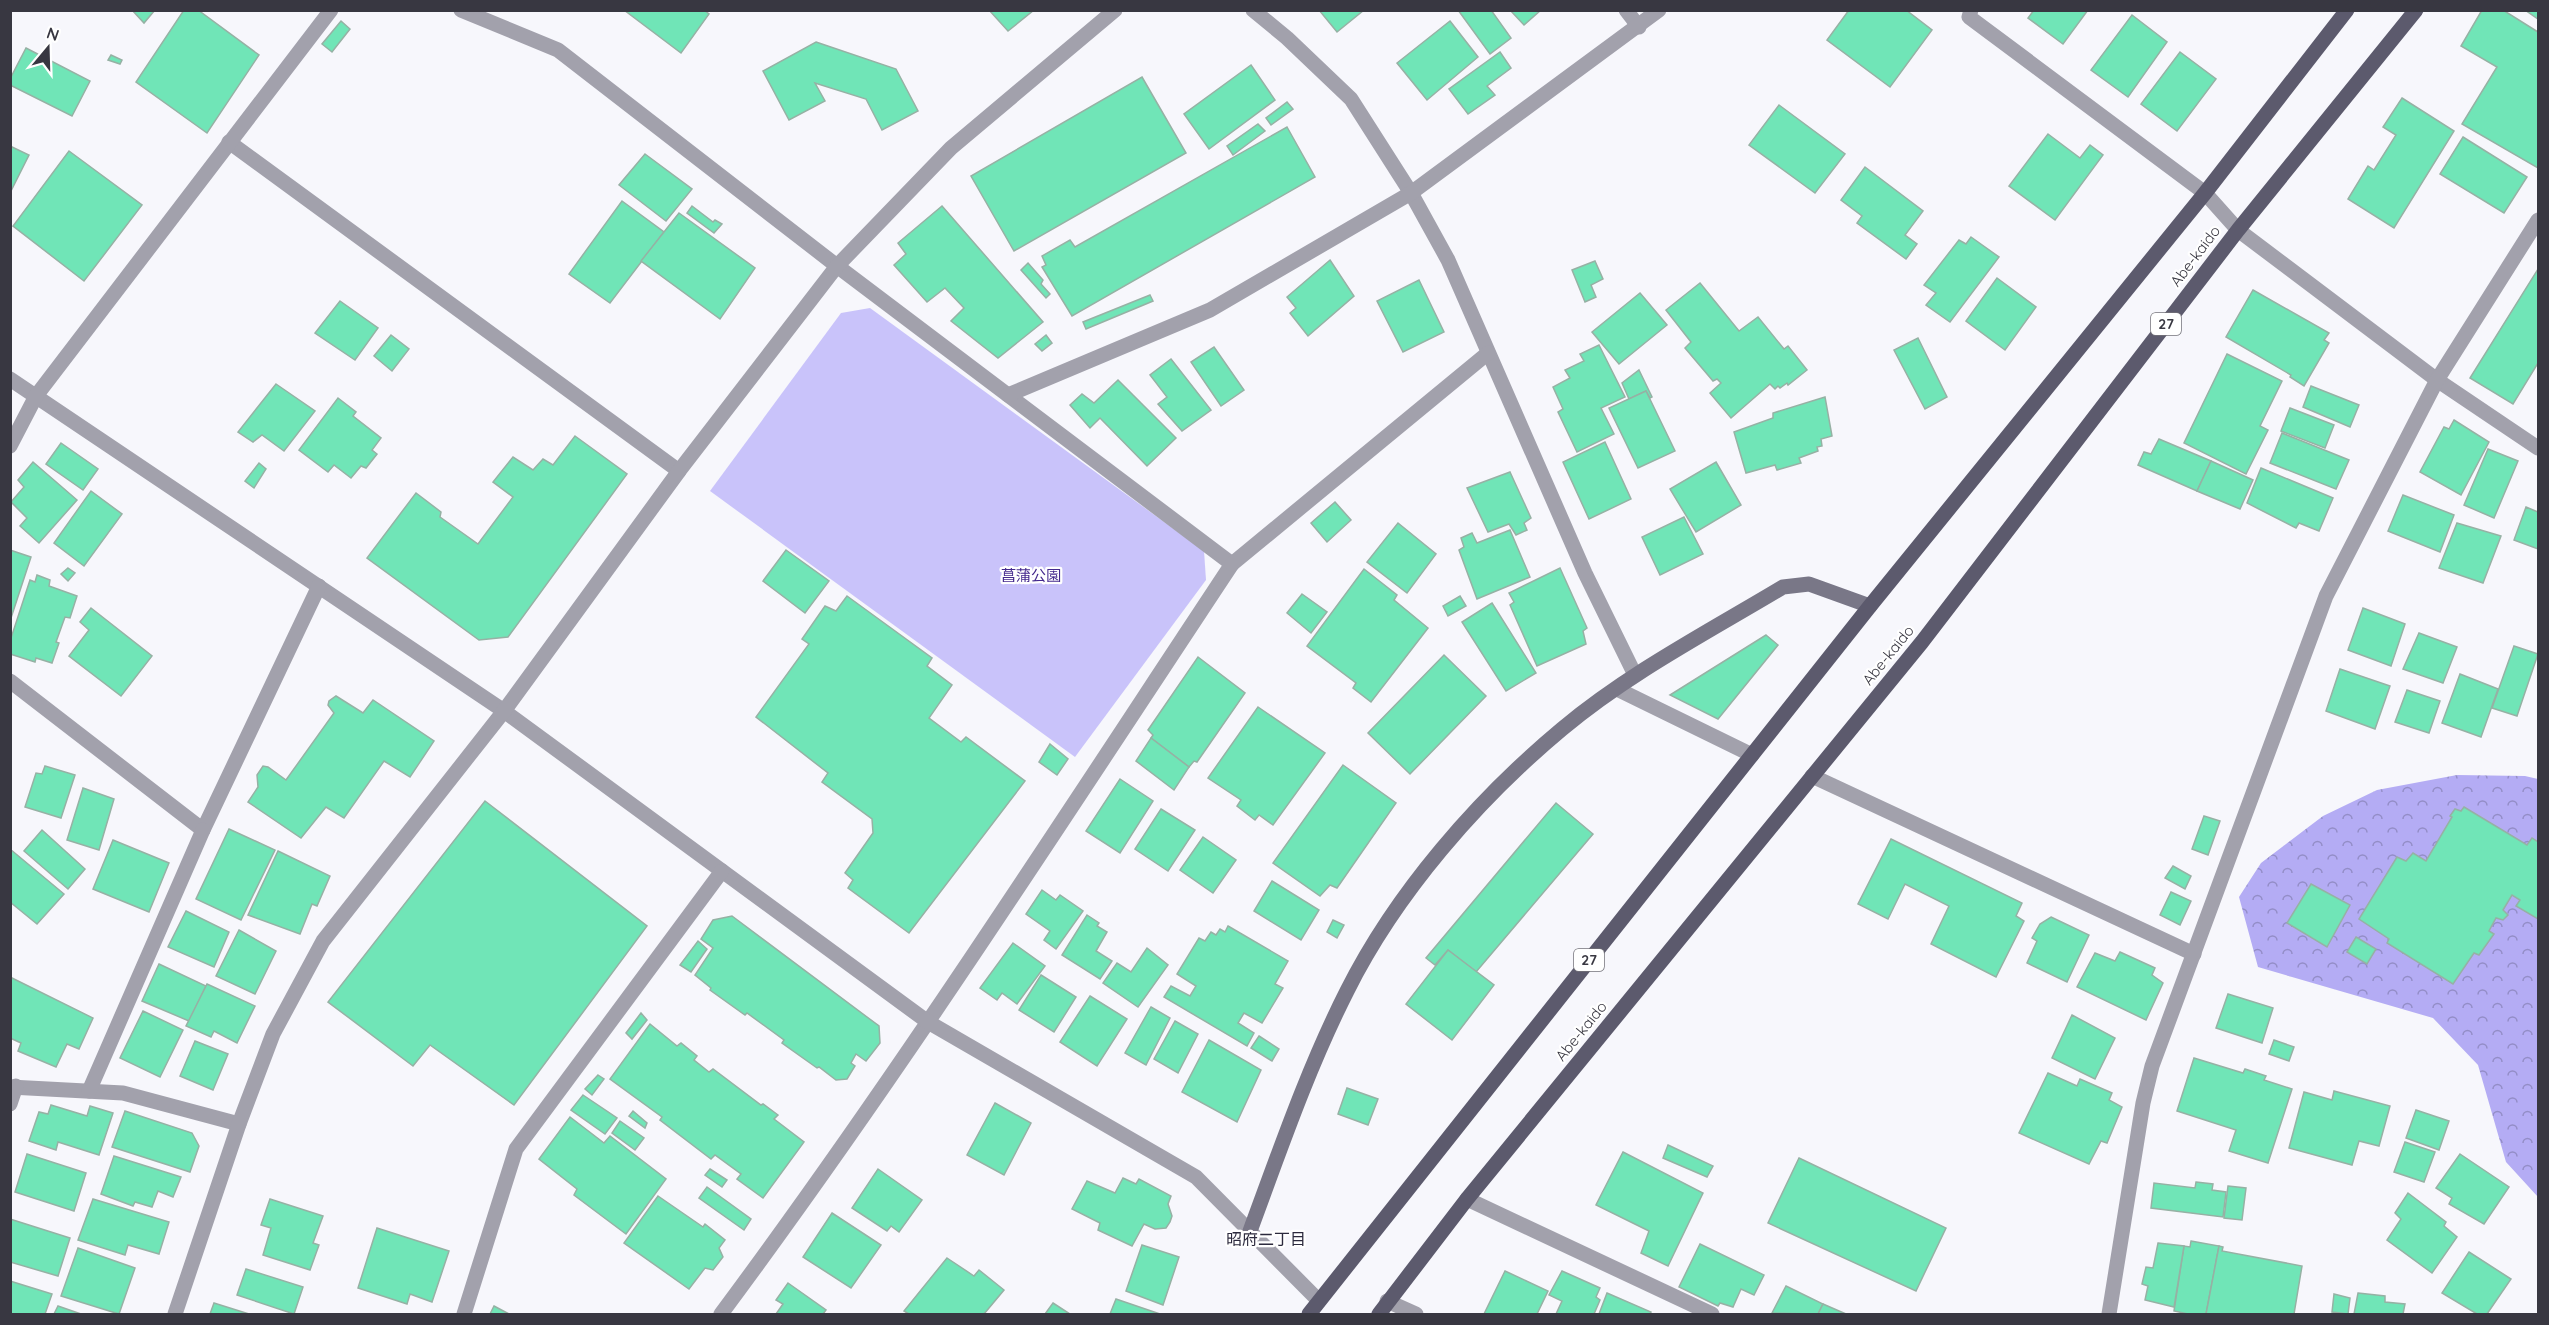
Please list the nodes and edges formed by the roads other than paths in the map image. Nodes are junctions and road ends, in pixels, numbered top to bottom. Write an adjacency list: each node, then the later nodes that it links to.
1 (331, 10): 11 (street)
2 (461, 10): 16 (street)
3 (1115, 10): 16 (street)
4 (1253, 10): 12 (street)
5 (1626, 10): 10 (street)
6 (1659, 10): 10 (street)
7 (1971, 10): 13 (street)
8 (2347, 10): 13 (main road, Abe-kaido / 27)
9 (2416, 10): 15 (main road, Abe-kaido / 27)
10 (1639, 27): 12 (street)
11 (229, 142): 21 (street); 24 (street)
12 (1411, 193): 17 (street); 20 (street)
13 (2205, 193): 15 (street); 27 (main road, Abe-kaido / 27)
14 (2538, 220): 19 (street)
15 (2238, 230): 19 (street); 33 (main road, Abe-kaido / 27)
16 (837, 266): 20 (street); 24 (street)
17 (1488, 353): 25 (street); 28 (street)
18 (10, 379): 21 (street)
19 (2438, 380): 23 (street); 36 (street)
20 (1008, 395): 25 (street)
21 (36, 396): 22 (street); 26 (street)
22 (10, 446)
23 (2538, 448)
24 (679, 471): 31 (street)
25 (1232, 564): 37 (street)
26 (319, 586): 31 (street); 34 (street)
27 (1869, 606): 28 (street); 32 (main road, Abe-kaido / 27)
28 (1635, 675): 30 (street)
29 (10, 681): 34 (street)
30 (1617, 689): 32 (street); 43 (street)
31 (504, 711): 35 (street); 41 (street)
32 (1752, 755): 44 (main road, Abe-kaido / 27)
33 (1812, 776): 36 (street); 42 (main road, Abe-kaido / 27)
34 (203, 830): 39 (street)
35 (722, 871): 37 (street); 47 (street)
36 (2194, 954): 52 (street)
37 (928, 1022): 43 (street); 48 (street)
38 (13, 1086): 39 (street); 40 (street)
39 (89, 1091): 41 (street)
40 (10, 1104)
41 (238, 1124): 46 (street)
42 (1467, 1199): 45 (main road, Abe-kaido / 27); 51 (street)
43 (1250, 1231): 44 (street)
44 (1319, 1301): 49 (main road, Abe-kaido / 27)
45 (1383, 1308): 50 (street)
46 (175, 1314)
47 (464, 1314)
48 (721, 1314)
49 (1310, 1314)
50 (1416, 1314)
51 (1712, 1314)
52 (2109, 1314)

